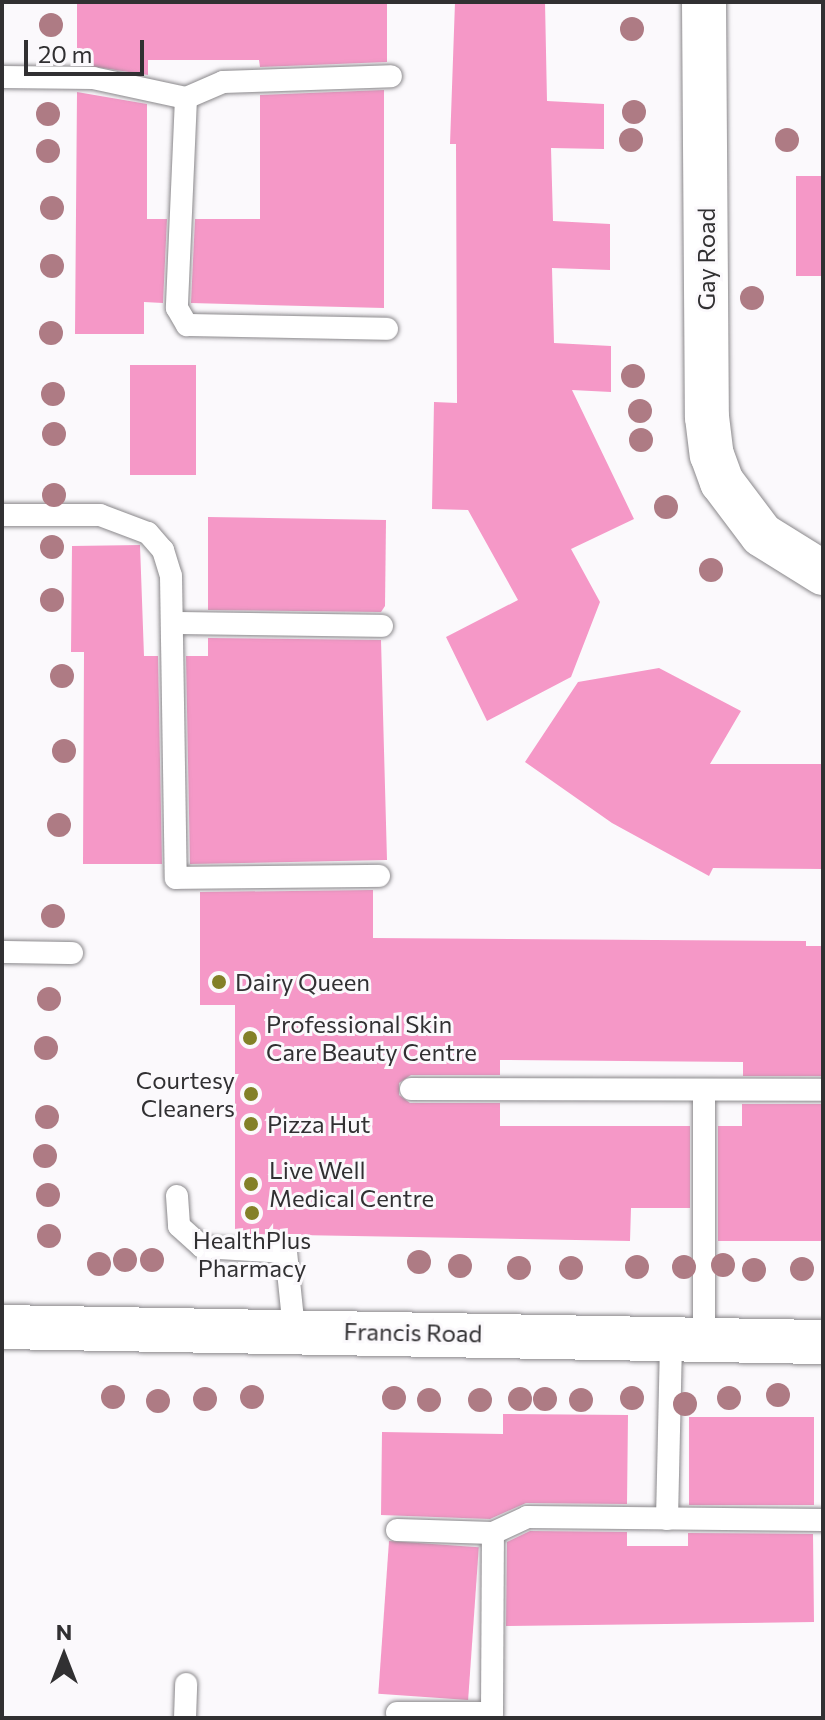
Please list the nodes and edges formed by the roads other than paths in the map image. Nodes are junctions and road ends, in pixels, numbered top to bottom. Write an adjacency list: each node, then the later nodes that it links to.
1 (704, 2): 7 (street, Gay Road)
2 (391, 76): 4 (lane)
3 (2, 77): 4 (lane)
4 (186, 98): 5 (lane)
5 (387, 329)
6 (2, 515): 8 (lane)
7 (823, 573)
8 (172, 623): 9 (lane); 10 (lane)
9 (382, 626)
10 (379, 876)
11 (2, 952): 12 (lane)
12 (72, 953)
13 (411, 1089): 14 (lane)
14 (704, 1090): 15 (lane); 19 (lane)
15 (823, 1090)
16 (177, 1196): 18 (lane)
17 (2, 1327): 18 (street, Francis Road)
18 (294, 1329): 19 (street, Francis Road)
19 (688, 1339): 20 (street, Francis Road); 21 (lane)
20 (823, 1342)
21 (667, 1519): 22 (lane); 24 (lane)
22 (823, 1520)
23 (397, 1530): 24 (lane)
24 (493, 1533): 26 (lane)
25 (186, 1684): 27 (lane)
26 (397, 1713)
27 (185, 1718)

